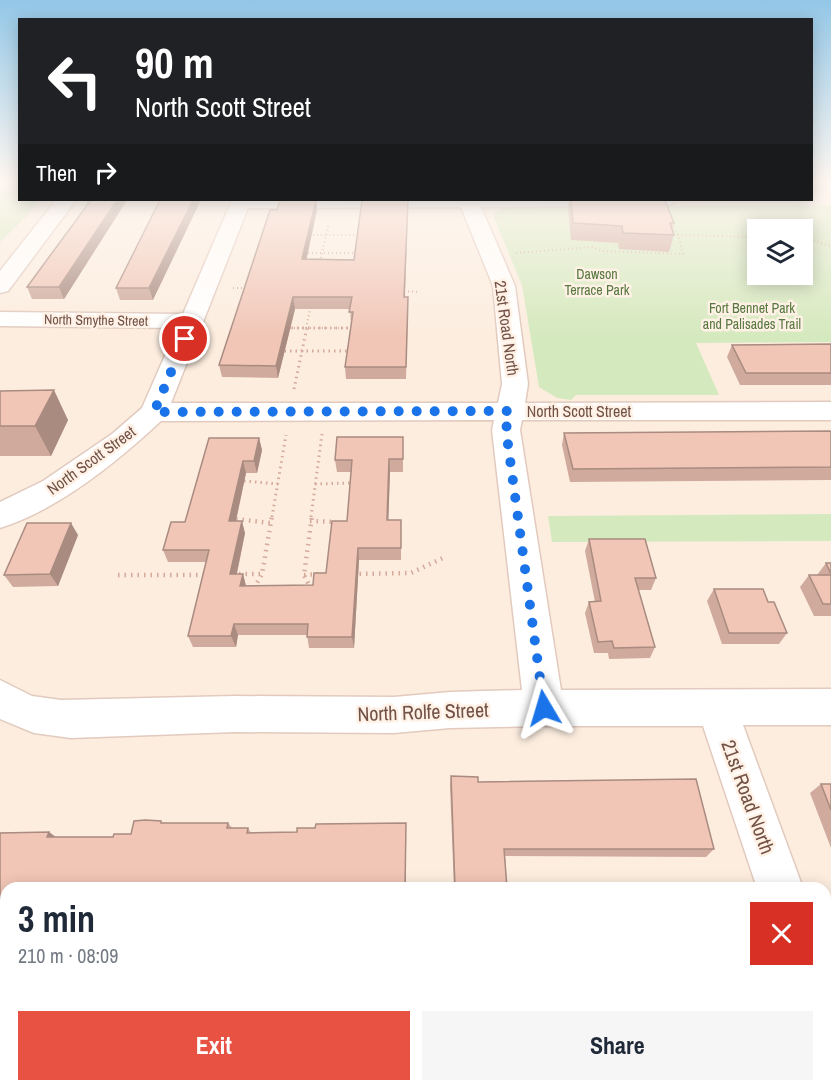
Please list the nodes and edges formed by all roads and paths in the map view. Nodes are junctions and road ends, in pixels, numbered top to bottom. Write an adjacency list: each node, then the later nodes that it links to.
1 (40, 234): 16 (street)
2 (229, 234): 23 (street)
3 (482, 234): 31 (street, 21st Road North)
4 (302, 235): 7 (path)
5 (370, 235): 7 (path)
6 (678, 235): 8 (path); 13 (path)
7 (326, 236): 14 (path)
8 (747, 237)
9 (813, 240): 10 (path)
10 (831, 246)
11 (298, 253): 14 (path)
12 (369, 253): 14 (path)
13 (509, 253)
14 (322, 254): 15 (path)
15 (320, 266)
16 (0, 286)
17 (226, 288): 18 (path)
18 (259, 288)
19 (397, 291): 20 (path)
20 (420, 292)
21 (312, 299): 26 (path)
22 (0, 319): 23 (street, North Smythe Street)
23 (193, 321): 33 (street)
24 (362, 327): 26 (path)
25 (279, 328): 26 (path)
26 (306, 329): 29 (path)
27 (272, 351): 29 (path)
28 (359, 351): 29 (path)
29 (301, 353): 30 (path)
30 (293, 395)
31 (509, 411): 32 (street, North Scott Street); 33 (street, North Scott Street); 58 (street, 21st Road North)
32 (831, 411)
33 (154, 412): 40 (street, North Scott Street)
34 (287, 428): 38 (path)
35 (323, 428): 39 (path)
36 (244, 481): 38 (path)
37 (352, 483): 39 (path)
38 (278, 484): 43 (path)
39 (315, 484): 42 (path)
40 (0, 516)
41 (236, 519): 43 (path)
42 (310, 521): 44 (path); 52 (path)
43 (270, 523): 48 (path)
44 (339, 523)
45 (442, 558): 50 (path)
46 (214, 574): 51 (path)
47 (238, 574): 48 (path)
48 (262, 574): 53 (path)
49 (328, 574): 52 (path)
50 (352, 574)
51 (118, 575)
52 (304, 575): 54 (path)
53 (250, 597)
54 (315, 597)
55 (8, 704): 58 (street, North Rolfe Street)
56 (716, 706): 57 (street, North Rolfe Street); 58 (street, North Rolfe Street); 59 (street, 21st Road North)
57 (831, 707)
58 (544, 708)
59 (778, 882)

